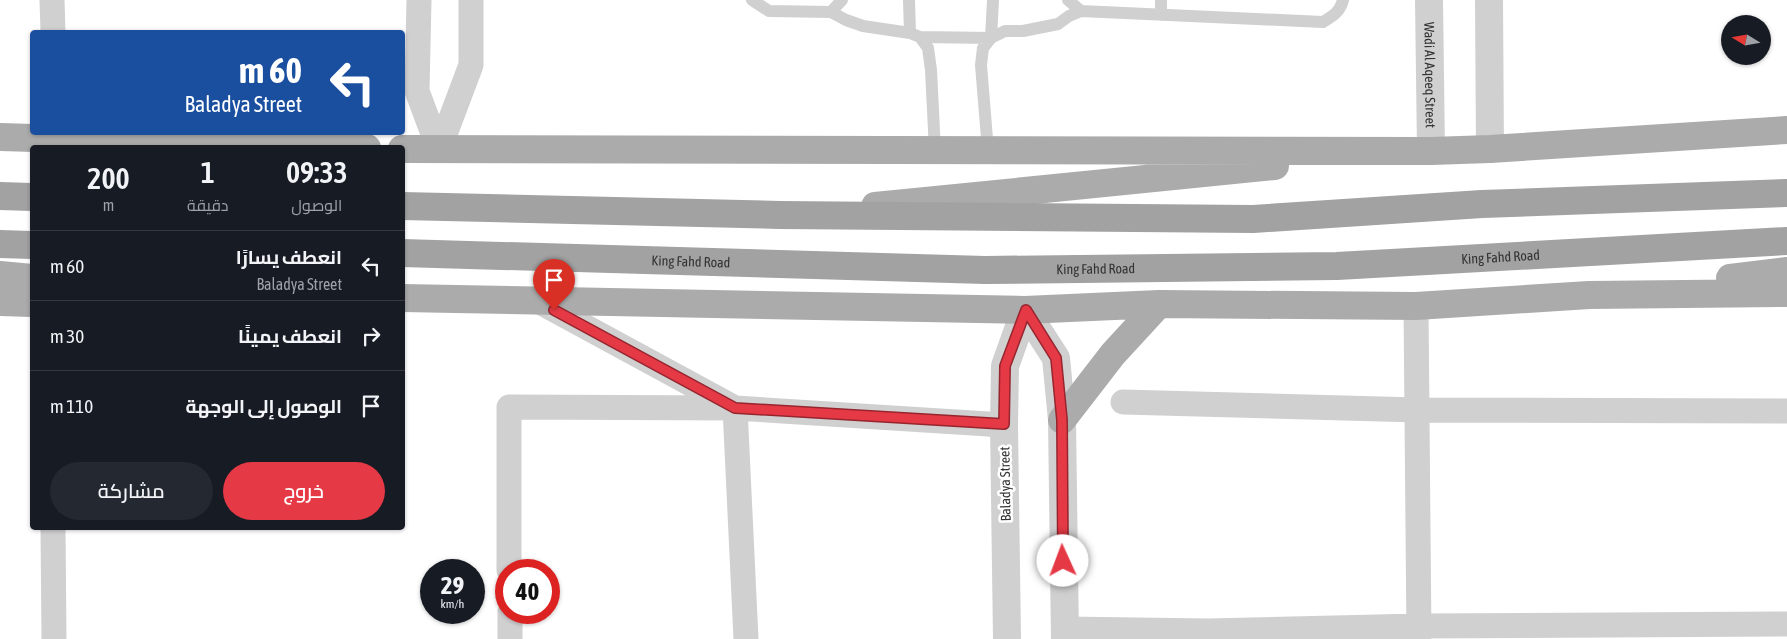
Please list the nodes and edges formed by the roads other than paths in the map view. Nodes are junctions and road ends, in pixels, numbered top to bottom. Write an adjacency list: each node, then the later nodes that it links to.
1 (52, 0): 16 (street)
2 (418, 0): 24 (street)
3 (471, 0): 24 (street)
4 (752, 0): 14 (lane)
5 (842, 0): 14 (lane)
6 (909, 0): 17 (lane)
7 (993, 0): 18 (lane)
8 (1068, 0): 13 (lane)
9 (1161, 0): 15 (lane)
10 (1343, 0): 15 (lane)
11 (1429, 0): 28 (street, Wadi Al Aqeeq Street)
12 (1489, 0): 26 (street)
13 (1081, 11): 15 (lane); 18 (lane)
14 (831, 12): 17 (lane)
15 (1160, 14)
16 (53, 30)
17 (915, 35): 18 (lane); 25 (lane)
18 (991, 38): 27 (lane)
19 (1787, 130): 26 (main road)
20 (54, 135): 21 (main road); 22 (main road)
21 (0, 137)
22 (296, 145)
23 (405, 149): 24 (main road)
24 (439, 150): 25 (main road)
25 (935, 150): 27 (main road)
26 (1490, 150): 28 (main road)
27 (988, 151): 28 (main road)
28 (1431, 151): 33 (main road)
29 (1787, 193): 33 (highway)
30 (0, 196): 31 (highway)
31 (30, 197)
32 (405, 206): 33 (highway)
33 (780, 215)
34 (1787, 242): 37 (highway, King Fahd Road)
35 (0, 244): 36 (highway)
36 (30, 245)
37 (405, 253)
38 (1787, 271): 42 (main road)
39 (0, 275): 40 (main road)
40 (30, 278)
41 (1787, 293): 42 (main road)
42 (1589, 295): 48 (main road)
43 (405, 298): 44 (main road)
44 (538, 301): 49 (main road); 51 (street)
45 (0, 302): 46 (main road)
46 (30, 303)
47 (1159, 304): 48 (main road); 49 (main road); 54 (main road)
48 (1416, 306): 52 (street)
49 (1026, 310): 54 (street); 55 (street, Baladya Street)
50 (1123, 402): 52 (street)
51 (735, 408): 55 (street); 57 (street); 66 (street)
52 (1418, 410): 53 (street); 61 (street)
53 (1787, 411)
54 (1062, 420): 62 (street)
55 (1004, 424): 67 (street, Baladya Street)
56 (53, 530): 64 (street)
57 (509, 559)
58 (510, 624): 65 (street)
59 (1787, 624): 60 (street)
60 (1646, 632): 61 (street)
61 (1419, 633): 63 (street)
62 (1065, 634): 63 (street)
63 (1209, 635)
64 (54, 639)
65 (510, 639)
66 (746, 639)
67 (1007, 639)

